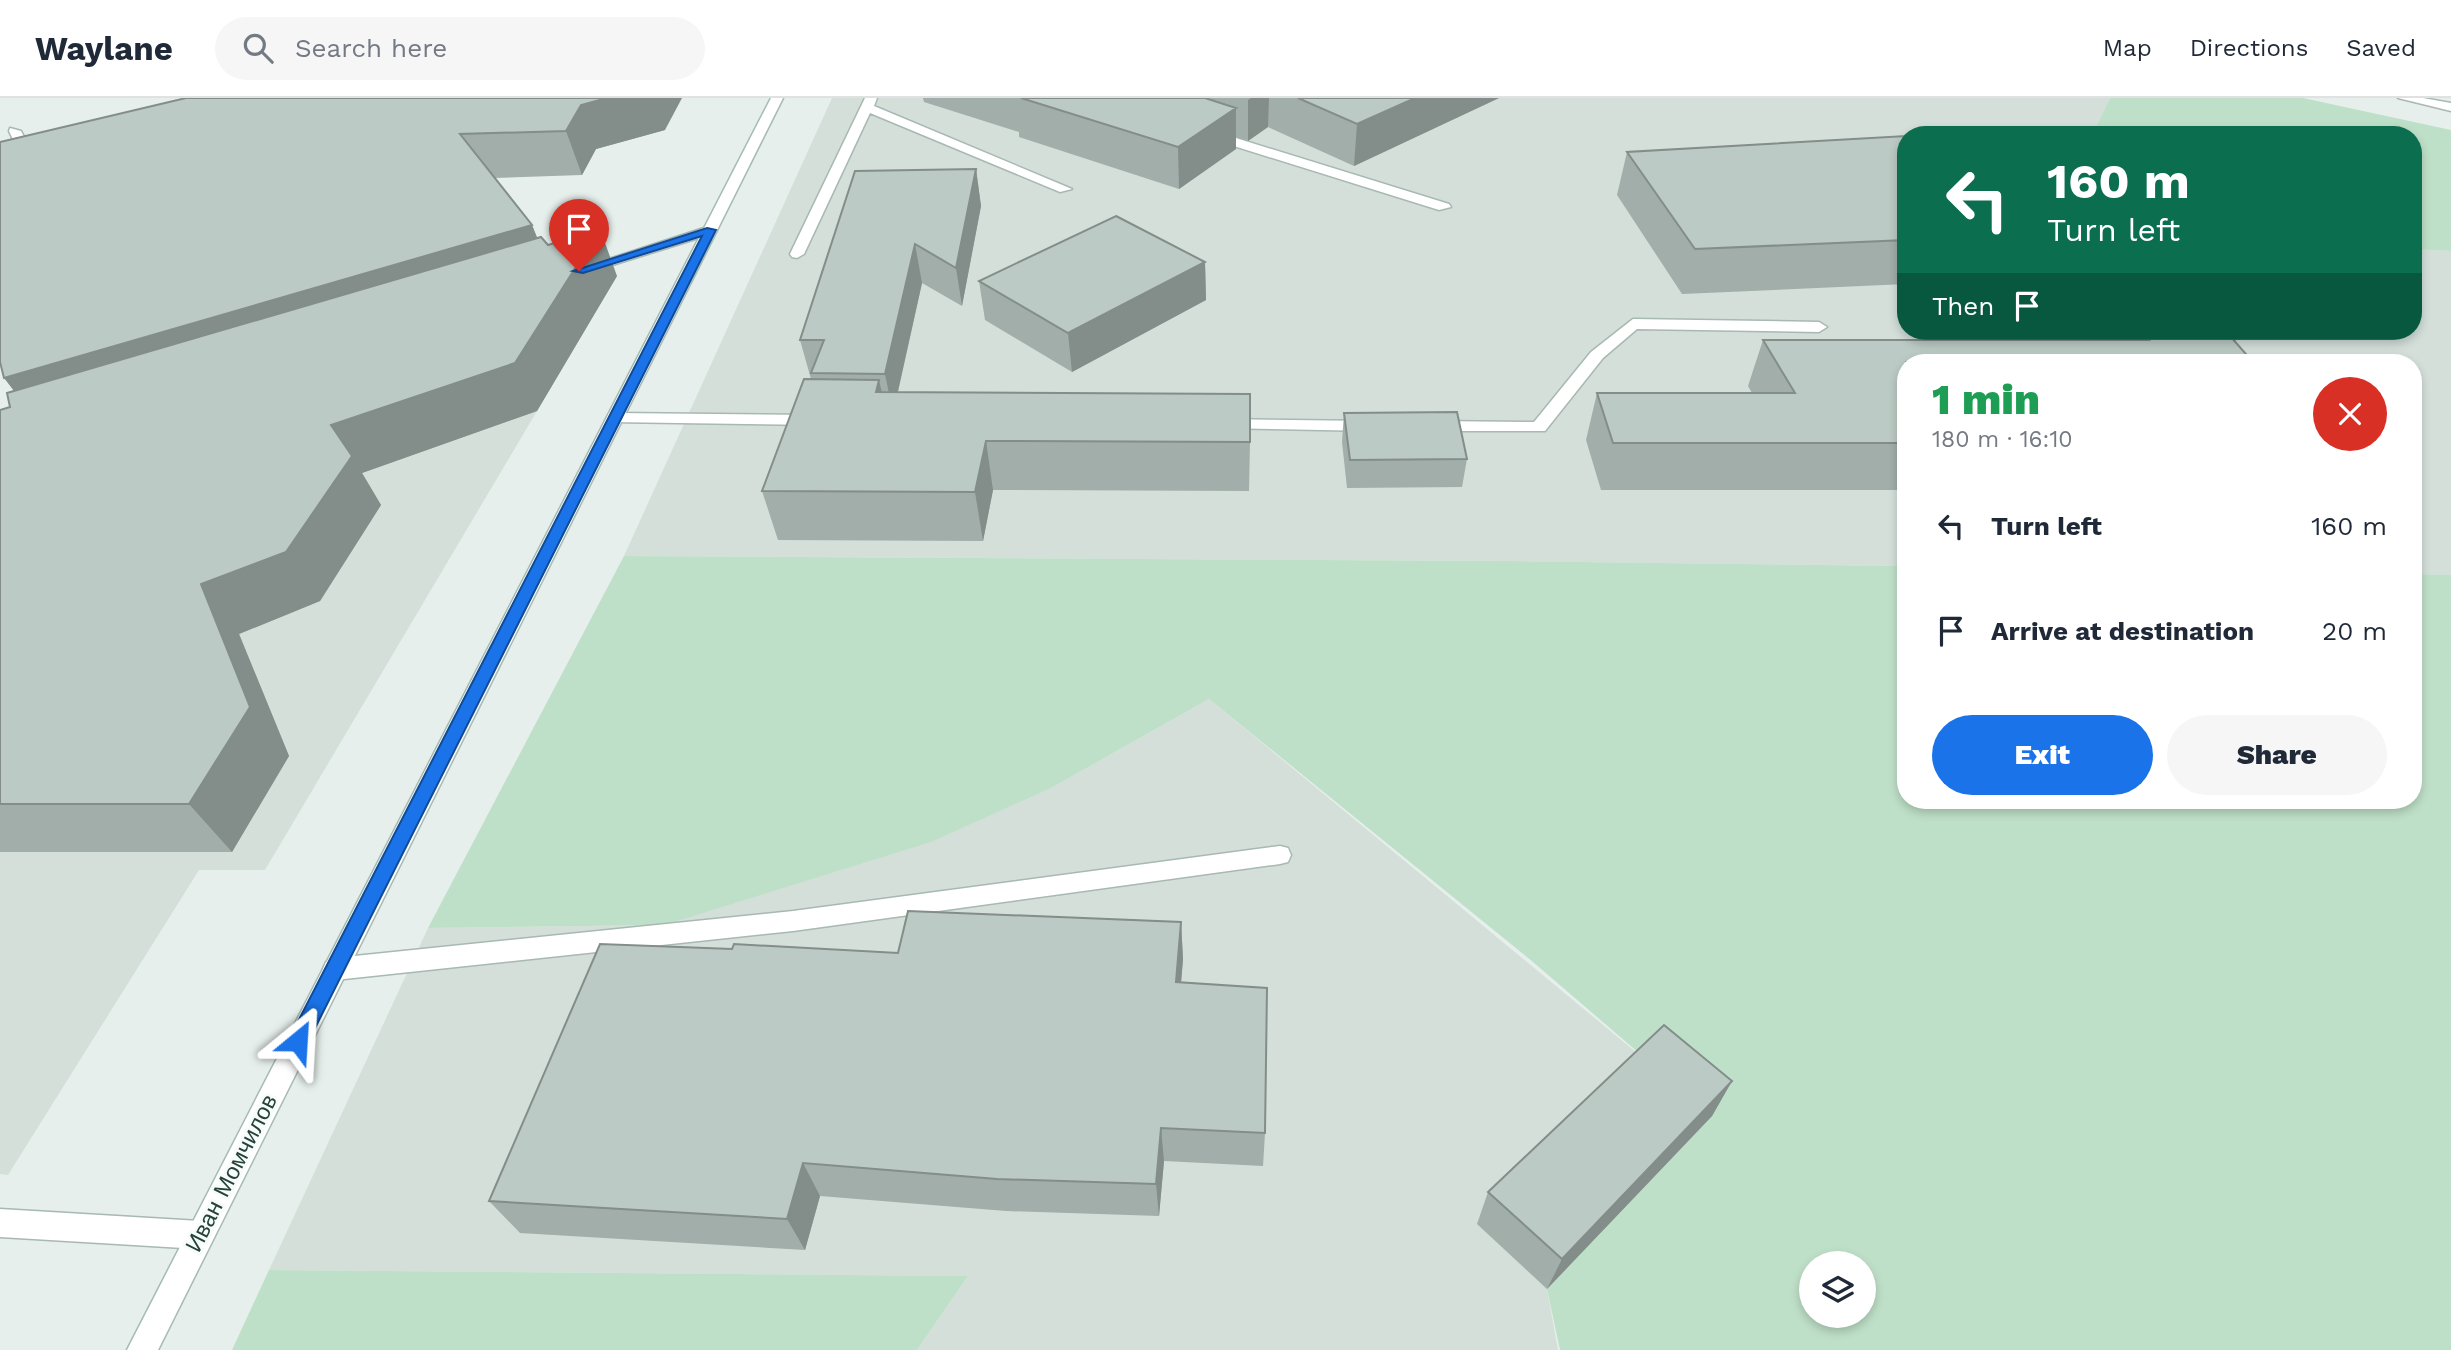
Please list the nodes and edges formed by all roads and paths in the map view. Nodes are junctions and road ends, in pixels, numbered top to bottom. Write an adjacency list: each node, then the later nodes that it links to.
1 (777, 98): 10 (street, Иван Момчилов)
2 (2404, 98): 4 (street)
3 (868, 102): 8 (street); 11 (street)
4 (2451, 107)
5 (1194, 129): 9 (street)
6 (15, 131): 7 (street)
7 (23, 175)
8 (1065, 189)
9 (1444, 207)
10 (710, 230): 12 (street); 14 (street, Иван Момчилов)
11 (797, 254)
12 (566, 275)
13 (1819, 327): 18 (street)
14 (615, 418): 15 (street); 20 (street, Иван Момчилов)
15 (838, 421)
16 (1210, 424): 17 (street)
17 (1388, 426)
18 (1416, 426)
19 (1280, 855): 20 (street)
20 (335, 969): 22 (street, Иван Момчилов)
21 (0, 1223): 22 (street)
22 (200, 1235): 23 (street, Иван Момчилов)
23 (142, 1350)

